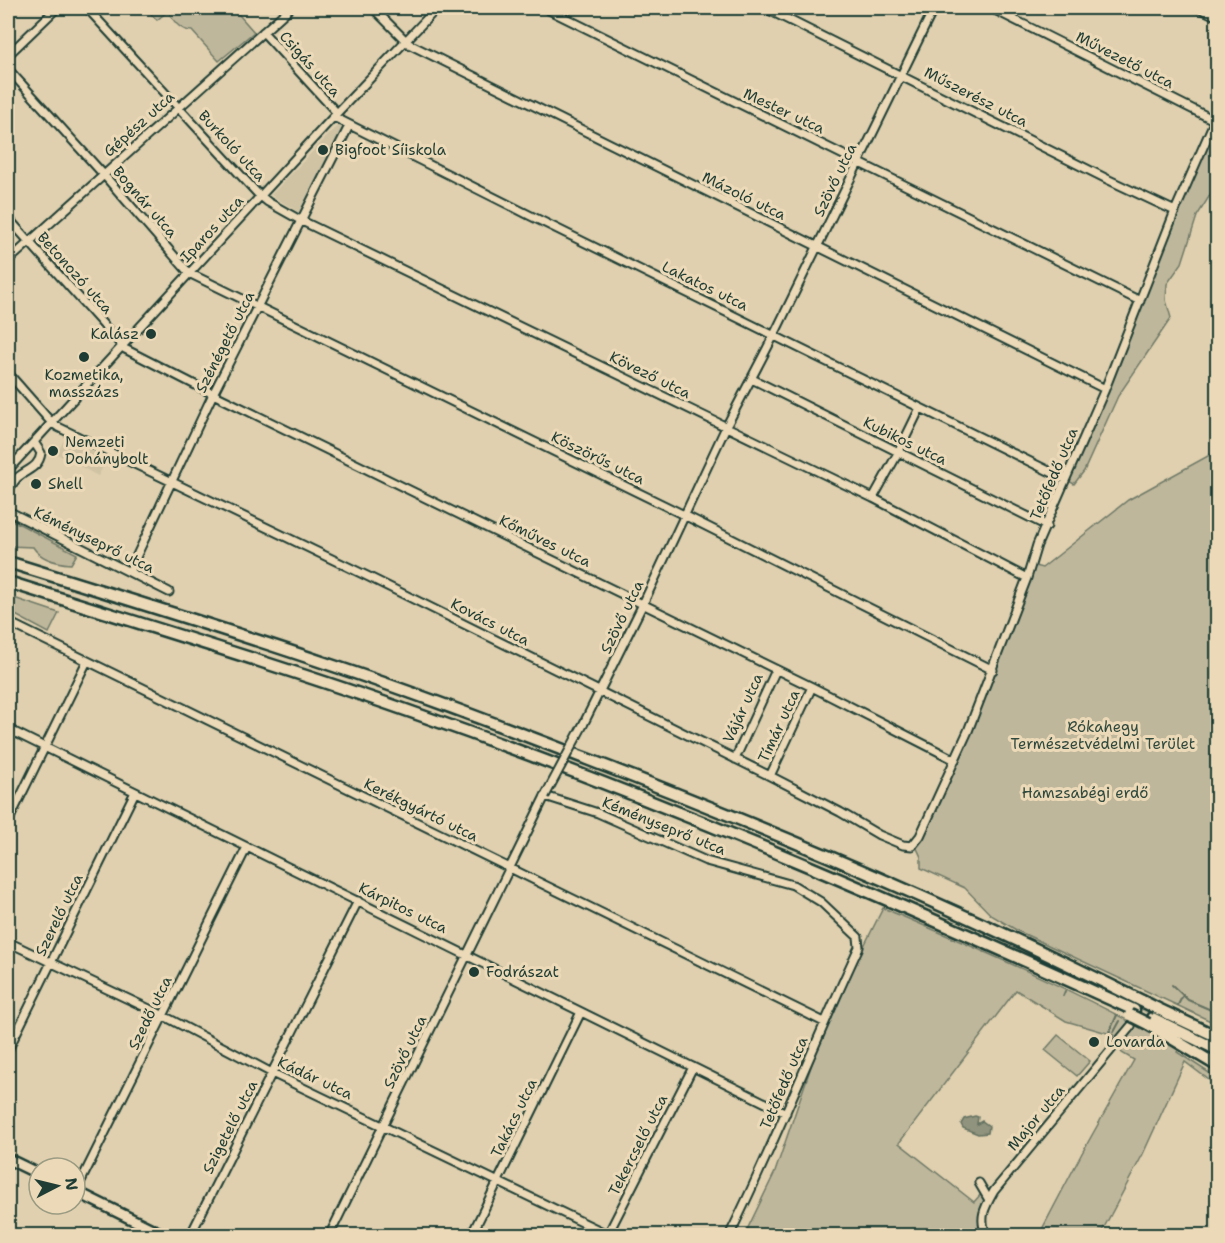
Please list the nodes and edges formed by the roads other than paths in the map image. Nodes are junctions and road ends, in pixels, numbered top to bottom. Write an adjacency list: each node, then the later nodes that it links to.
1 (57, 8): 14 (street)
2 (87, 8): 17 (street, Burkoló utca)
3 (290, 8): 12 (street, Gépész utca)
4 (373, 8): 13 (street)
5 (437, 8): 13 (street, Iparos utca)
6 (545, 8): 21 (street, Mester utca)
7 (765, 8): 16 (street, Műszerész utca)
8 (934, 8): 16 (street, Szövő utca)
9 (991, 8): 19 (street, Művezető utca)
10 (1199, 8): 11 (street)
11 (1218, 17)
12 (263, 32): 17 (street, Gépész utca); 18 (street, Csigás utca)
13 (404, 42): 18 (street, Iparos utca); 28 (street, Mázoló utca)
14 (8, 55)
15 (8, 69): 22 (street, Bognár utca)
16 (902, 75): 21 (street, Szövő utca); 24 (street, Műszerész utca)
17 (177, 108): 22 (street, Gépész utca); 23 (street, Burkoló utca)
18 (336, 115): 20 (street, Lakatos utca); 23 (street, Iparos utca)
19 (1216, 116): 24 (street, Tetőfedő utca)
20 (350, 126): 26 (street, Szénégető utca); 33 (street, Lakatos utca)
21 (858, 161): 28 (street, Szövő utca); 31 (street, Mester utca)
22 (104, 175): 27 (street, Gépész utca); 30 (street, Bognár utca)
23 (261, 196): 26 (street, Kövező utca); 30 (street, Iparos utca)
24 (1175, 211): 31 (street, Tetőfedő utca)
25 (8, 218): 27 (street, Betonozó utca)
26 (300, 220): 32 (street, Szénégető utca); 41 (street, Kövező utca)
27 (29, 242): 29 (street, Gépész utca); 34 (street, Betonozó utca)
28 (817, 247): 33 (street, Szövő utca); 37 (street, Mázoló utca)
29 (8, 261)
30 (189, 273): 32 (street, Köszörűs utca); 34 (street, Iparos utca)
31 (1140, 301): 37 (street, Tetőfedő utca)
32 (258, 307): 38 (street, Szénégető utca); 50 (street, Köszörűs utca)
33 (774, 335): 36 (street, Szövő utca); 39 (street, Lakatos utca)
34 (122, 346): 38 (street, Kőműves utca); 40 (street, Iparos utca)
35 (8, 373): 40 (street)
36 (752, 379): 41 (street, Szövő utca); 43 (street, Kubikos utca)
37 (1106, 389): 45 (street, Tetőfedő utca)
38 (213, 394): 46 (street, Szénégető utca); 57 (street, Kőműves utca)
39 (920, 408): 43 (street); 45 (street, Lakatos utca)
40 (51, 422): 42 (street, Iparos utca); 46 (street, Kovács utca)
41 (726, 427): 48 (street, Kövező utca); 50 (street, Szövő utca)
42 (33, 442): 44 (street, Iparos utca); 47 (street)
43 (898, 453): 48 (street); 51 (street, Kubikos utca)
44 (8, 470)
45 (1065, 478): 51 (street, Tetőfedő utca)
46 (172, 483): 53 (street, Szénégető utca); 63 (street, Kovács utca)
47 (8, 490)
48 (873, 498): 54 (street, Kövező utca)
49 (8, 511): 53 (street, Kéményseprő utca)
50 (686, 516): 57 (street, Szövő utca); 61 (street, Köszörűs utca)
51 (1047, 526): 54 (street, Tetőfedő utca)
52 (8, 562): 83 (highway, bridge)
53 (129, 572): 56 (street, Kéményseprő utca)
54 (1027, 578): 61 (street, Tetőfedő utca)
55 (8, 582): 83 (highway)
56 (169, 592)
57 (643, 604): 60 (street, Kőműves utca); 63 (street, Szövő utca)
58 (8, 622): 59 (street, Kerékgyártó utca)
59 (87, 661): 65 (street); 74 (street, Kerékgyártó utca)
60 (776, 670): 62 (street, Kőműves utca); 66 (street, Vájár utca)
61 (993, 670): 67 (street, Tetőfedő utca)
62 (812, 687): 67 (street, Kőműves utca); 68 (street, Tímár utca)
63 (600, 693): 66 (street, Kovács utca); 70 (street, Szövő utca, bridge)
64 (8, 729): 65 (street, Kárpitos utca)
65 (44, 747): 69 (street, Kárpitos utca); 71 (street)
66 (735, 759): 68 (street, Kovács utca)
67 (955, 760): 72 (street, Tetőfedő utca)
68 (770, 776): 72 (street, Kovács utca)
69 (135, 792): 73 (street, Kárpitos utca); 79 (street, Szerelő utca)
70 (545, 796): 74 (street, Szövő utca); 76 (street, Kéményseprő utca)
71 (8, 822)
72 (915, 844)
73 (247, 847): 75 (street, Kárpitos utca); 82 (street, Szedő utca)
74 (510, 868): 78 (street, Szövő utca); 84 (street, Kerékgyártó utca)
75 (358, 901): 78 (street, Kárpitos utca); 92 (street, Szigetelő utca)
76 (859, 940): 84 (street, Tetőfedő utca)
77 (8, 942): 79 (street, Kádár utca)
78 (467, 955): 80 (street, Kárpitos utca); 94 (street, Szövő utca)
79 (50, 963): 82 (street, Kádár utca); 88 (street, Szerelő utca)
80 (581, 1012): 91 (street, Kárpitos utca); 98 (street, Takács utca)
81 (1168, 1013): 83 (highway); 86 (highway); 87 (highway)
82 (164, 1016): 92 (street, Kádár utca); 96 (street, Szedő utca)
83 (1152, 1017): 89 (highway); 90 (highway)
84 (824, 1022): 93 (street, Tetőfedő utca)
85 (1131, 1026): 101 (street, Major utca)
86 (1218, 1029)
87 (1218, 1037)
88 (8, 1050)
89 (1218, 1050)
90 (1218, 1066)
91 (693, 1067): 93 (street, Kárpitos utca); 102 (street, Tekercselő utca)
92 (272, 1073): 94 (street, Kádár utca); 104 (street, Szigetelő utca)
93 (786, 1113): 107 (street, Tetőfedő utca)
94 (384, 1125): 98 (street, Kádár utca); 105 (street, Szövő utca)
95 (8, 1159): 97 (main road)
96 (87, 1167)
97 (27, 1168)
98 (497, 1181): 102 (street, Kádár utca); 106 (street, Takács utca)
99 (978, 1183): 101 (street)
100 (87, 1197): 103 (main road)
101 (989, 1200): 108 (street, Major utca)
102 (609, 1235)
103 (166, 1236)
104 (190, 1236)
105 (329, 1236)
106 (471, 1236)
107 (729, 1236)
108 (987, 1236)

